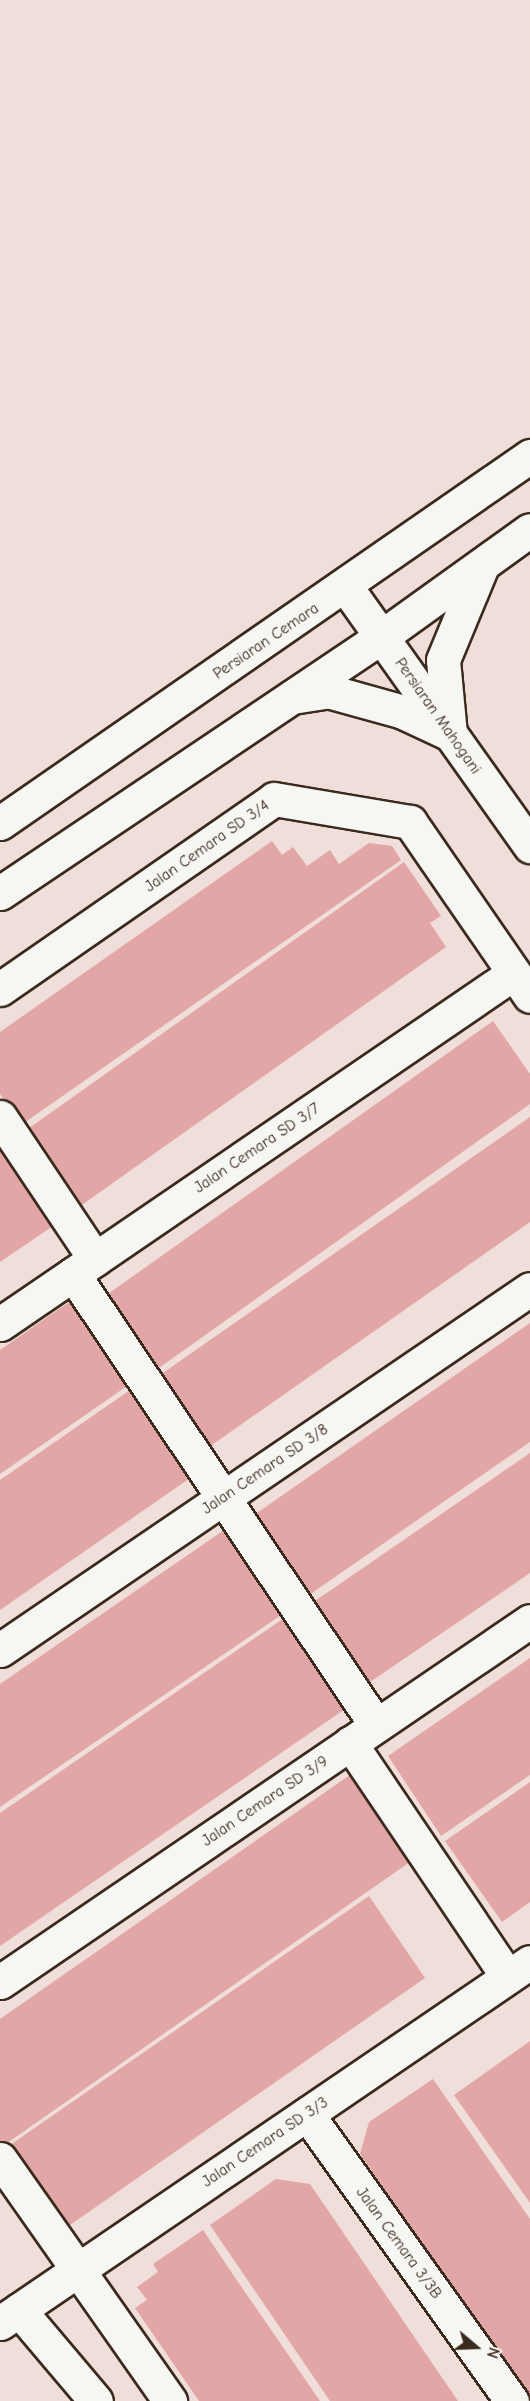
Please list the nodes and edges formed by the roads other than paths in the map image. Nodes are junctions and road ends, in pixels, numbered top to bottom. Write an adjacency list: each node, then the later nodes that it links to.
1 (530, 456): 4 (street, Persiaran Cemara)
2 (530, 530): 3 (street)
3 (484, 562): 5 (street); 7 (street)
4 (346, 586): 5 (street, Persiaran Mahogani); 8 (street, Persiaran Cemara)
5 (381, 637): 6 (street); 7 (street, Persiaran Mahogani)
6 (289, 697): 7 (street); 10 (street)
7 (450, 734): 9 (street, Persiaran Mahogani)
8 (0, 823)
9 (530, 846)
10 (0, 893)
11 (522, 984): 12 (street, Jalan Cemara SD 3/4); 14 (street, Jalan Cemara SD 3/7)
12 (0, 989)
13 (0, 1117): 14 (street)
14 (84, 1266): 16 (street, Jalan Cemara SD 3/7); 17 (street)
15 (530, 1289): 17 (street, Jalan Cemara SD 3/8)
16 (0, 1324)
17 (223, 1497): 19 (street, Jalan Cemara SD 3/8); 20 (street)
18 (530, 1621): 20 (street, Jalan Cemara SD 3/9)
19 (0, 1650)
20 (363, 1734): 21 (street); 22 (street, Jalan Cemara SD 3/9)
21 (519, 1969): 23 (street, Jalan Cemara SD 3/3)
22 (0, 1982)
23 (307, 2114): 25 (street, Jalan Cemara SD 3/3); 29 (street, Jalan Cemara 3/3B)
24 (0, 2159): 25 (street)
25 (76, 2271): 26 (street, Jalan Cemara SD 3/3); 28 (street)
26 (10, 2316): 27 (street)
27 (96, 2401)
28 (170, 2401)
29 (512, 2401)

